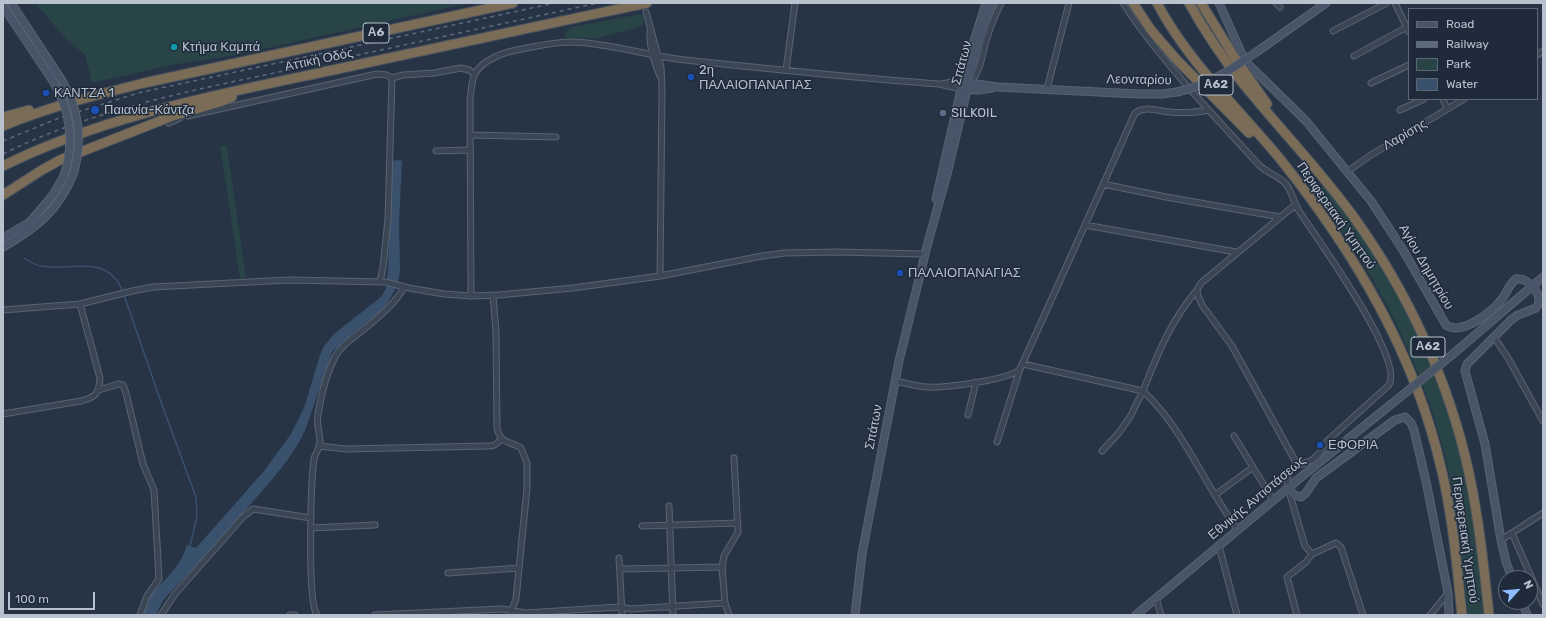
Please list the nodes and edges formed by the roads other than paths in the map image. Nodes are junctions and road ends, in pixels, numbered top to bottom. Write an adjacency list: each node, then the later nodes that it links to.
1 (11, 3): 58 (street, bridge)
2 (513, 3): 34 (highway, Αττική Οδός / Α6)
3 (795, 3): 26 (street)
4 (986, 3): 31 (street, Σπάτων)
5 (993, 3): 31 (street, Σπάτων)
6 (1001, 3): 31 (street)
7 (1070, 3): 33 (street)
8 (1123, 3): 39 (street)
9 (1133, 3): 52 (highway)
10 (1157, 3): 52 (highway, Περιφερειακή Υμηττού / Α62)
11 (1189, 3): 46 (highway, Περιφερειακή Υμηττού / Α62)
12 (1201, 3): 46 (highway)
13 (1219, 3): 50 (street, Αγίου Δημητρίου)
14 (1326, 3): 33 (street, Λεονταρίου, bridge)
15 (1387, 3): 21 (street)
16 (1395, 3): 20 (street)
17 (3, 6): 57 (street, bridge)
18 (646, 7): 19 (street); 32 (highway, Αττική Οδός / Α6)
19 (650, 30): 22 (street); 23 (street)
20 (1408, 30): 24 (street)
21 (1333, 31)
22 (652, 54): 23 (street); 27 (street); 29 (street)
23 (658, 55): 26 (street); 29 (street)
24 (1354, 56)
25 (1408, 65): 30 (street)
26 (786, 70): 31 (street)
27 (475, 74): 28 (street); 44 (street)
28 (392, 78): 42 (street); 63 (street)
29 (661, 79): 61 (street)
30 (1371, 83)
31 (965, 86): 33 (street, Λεονταρίου); 60 (street, Σπάτων)
32 (255, 87): 49 (highway, Αττική Οδός / Α6); 53 (highway)
33 (1047, 89)
34 (83, 98): 41 (highway); 43 (highway, Αττική Οδός / Α6)
35 (1422, 100): 40 (street)
36 (1443, 100): 38 (street)
37 (1462, 100): 38 (street, Λαρίσης)
38 (1447, 109): 50 (street, Λαρίσης)
39 (1208, 110): 51 (street); 54 (street)
40 (1400, 110)
41 (3, 117)
42 (169, 123)
43 (3, 126)
44 (470, 135): 45 (street); 47 (street)
45 (556, 137)
46 (1300, 149): 138 (highway, Περιφερειακή Υμηττού / Α62)
47 (470, 150): 48 (street); 68 (street)
48 (436, 151)
49 (3, 166)
50 (1348, 171): 65 (street, Αγίου Δημητρίου)
51 (1103, 184): 55 (street); 56 (street)
52 (1305, 192): 137 (highway, Περιφερειακή Υμηττού / Α62)
53 (3, 195)
54 (1295, 205): 55 (street); 87 (street)
55 (1280, 217): 59 (street)
56 (1085, 225): 59 (street); 72 (street)
57 (3, 238)
58 (3, 247)
59 (1236, 252): 66 (street)
60 (925, 254): 61 (street); 74 (street, Σπάτων)
61 (660, 276): 67 (street)
62 (1543, 277): 65 (street, Εθνικής Αντιστάσεως)
63 (382, 282): 64 (street); 69 (street)
64 (402, 286): 68 (street); 84 (street)
65 (1532, 286): 71 (street); 89 (street, Εθνικής Αντιστάσεως, bridge)
66 (1197, 290): 77 (street); 87 (street)
67 (493, 295): 68 (street); 82 (street)
68 (471, 296)
69 (80, 304): 70 (street); 76 (street)
70 (3, 310)
71 (1494, 337): 80 (street); 102 (street)
72 (1023, 364): 73 (street); 77 (street)
73 (1020, 369): 75 (street); 83 (street)
74 (895, 381): 75 (street); 129 (street, Σπάτων)
75 (976, 382): 79 (street)
76 (99, 390): 78 (street); 119 (street)
77 (1142, 391): 85 (street); 90 (street)
78 (3, 414)
79 (968, 415)
80 (1543, 421)
81 (1234, 436): 88 (street)
82 (501, 439): 84 (street); 107 (street)
83 (997, 442)
84 (319, 446): 94 (street)
85 (1102, 452)
86 (734, 458): 95 (street)
87 (1298, 466): 89 (street)
88 (1252, 468): 90 (street); 91 (street)
89 (1288, 488): 91 (street, Εθνικής Αντιστάσεως); 104 (street); 112 (street)
90 (1215, 495): 100 (street)
91 (1273, 500): 100 (street, Εθνικής Αντιστάσεως)
92 (670, 506): 98 (street)
93 (1543, 514): 101 (street)
94 (311, 518): 99 (street); 120 (street)
95 (738, 523): 98 (street); 106 (street)
96 (375, 525): 99 (street)
97 (642, 526): 98 (street)
98 (670, 526): 108 (street)
99 (311, 528): 123 (street)
100 (1238, 530): 103 (street, Εθνικής Αντιστάσεως)
101 (1512, 533): 102 (street); 115 (street)
102 (1501, 540): 110 (street)
103 (1219, 546): 113 (street, Εθνικής Αντιστάσεως); 132 (street)
104 (1312, 554): 133 (street); 134 (street)
105 (619, 558): 109 (street)
106 (722, 567): 108 (street); 114 (street)
107 (519, 568): 111 (street); 118 (street)
108 (671, 568): 109 (street); 116 (street)
109 (620, 569): 117 (street)
110 (1509, 570)
111 (448, 573)
112 (1448, 593): 135 (street); 136 (street)
113 (1156, 598): 130 (street, Εθνικής Αντιστάσεως); 131 (street)
114 (725, 603): 116 (street); 128 (street)
115 (1543, 604)
116 (673, 607): 117 (street); 127 (street)
117 (622, 608): 118 (street); 126 (street)
118 (513, 610): 124 (street); 125 (street)
119 (140, 615)
120 (161, 615)
121 (290, 615): 122 (street)
122 (295, 615)
123 (317, 615)
124 (375, 615)
125 (510, 615)
126 (622, 615)
127 (673, 615)
128 (729, 615)
129 (855, 615)
130 (1136, 615)
131 (1161, 615)
132 (1236, 615)
133 (1297, 615)
134 (1363, 615)
135 (1430, 615)
136 (1449, 615)
137 (1462, 615)
138 (1489, 615)

